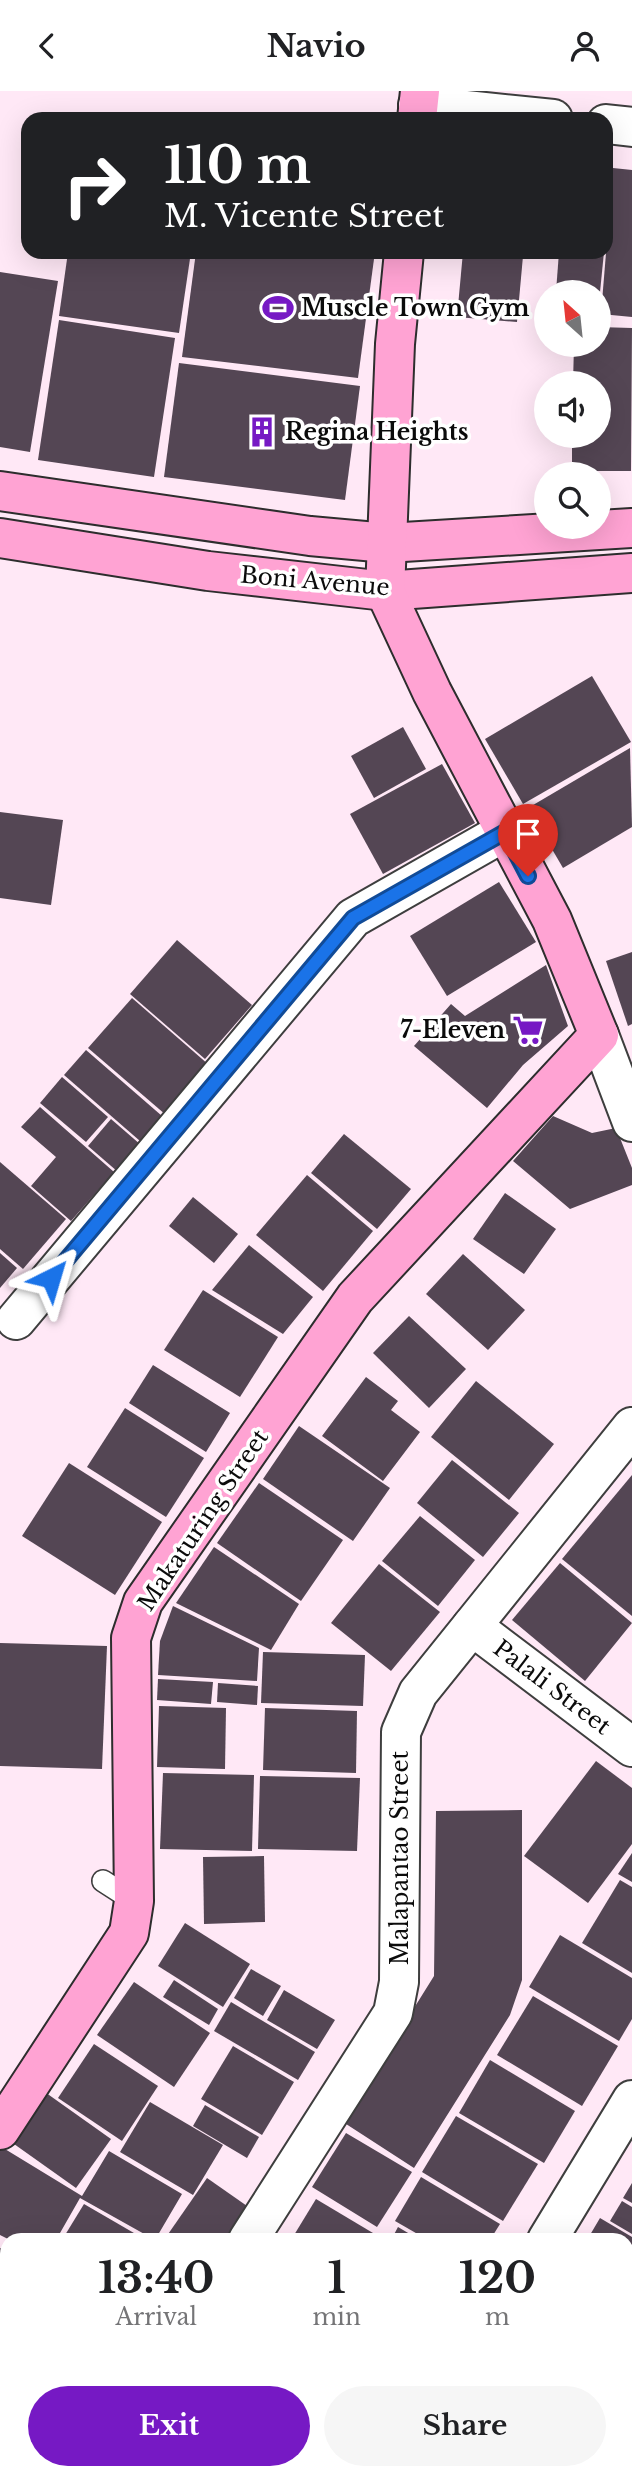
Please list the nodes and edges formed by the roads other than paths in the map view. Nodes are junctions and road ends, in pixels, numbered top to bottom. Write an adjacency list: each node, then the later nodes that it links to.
1 (418, 105): 2 (street)
2 (486, 112)
3 (613, 125): 4 (street)
4 (632, 127)
5 (403, 259): 9 (street)
6 (0, 491): 9 (street, Boni Avenue)
7 (632, 528): 9 (street, Boni Avenue)
8 (0, 538): 11 (street, Boni Avenue)
9 (387, 543): 11 (street)
10 (632, 573): 11 (street, Boni Avenue)
11 (385, 591): 12 (street)
12 (505, 832): 13 (street); 15 (street)
13 (599, 1035): 14 (street); 20 (street, Makaturing Street)
14 (632, 1122)
15 (16, 1320)
16 (632, 1427): 17 (street, Malapantao Street)
17 (472, 1626): 18 (street, Palali Street); 21 (street, Malapantao Street)
18 (632, 1747)
19 (632, 2100): 22 (street)
20 (0, 2130)
21 (252, 2233)
22 (551, 2233)

